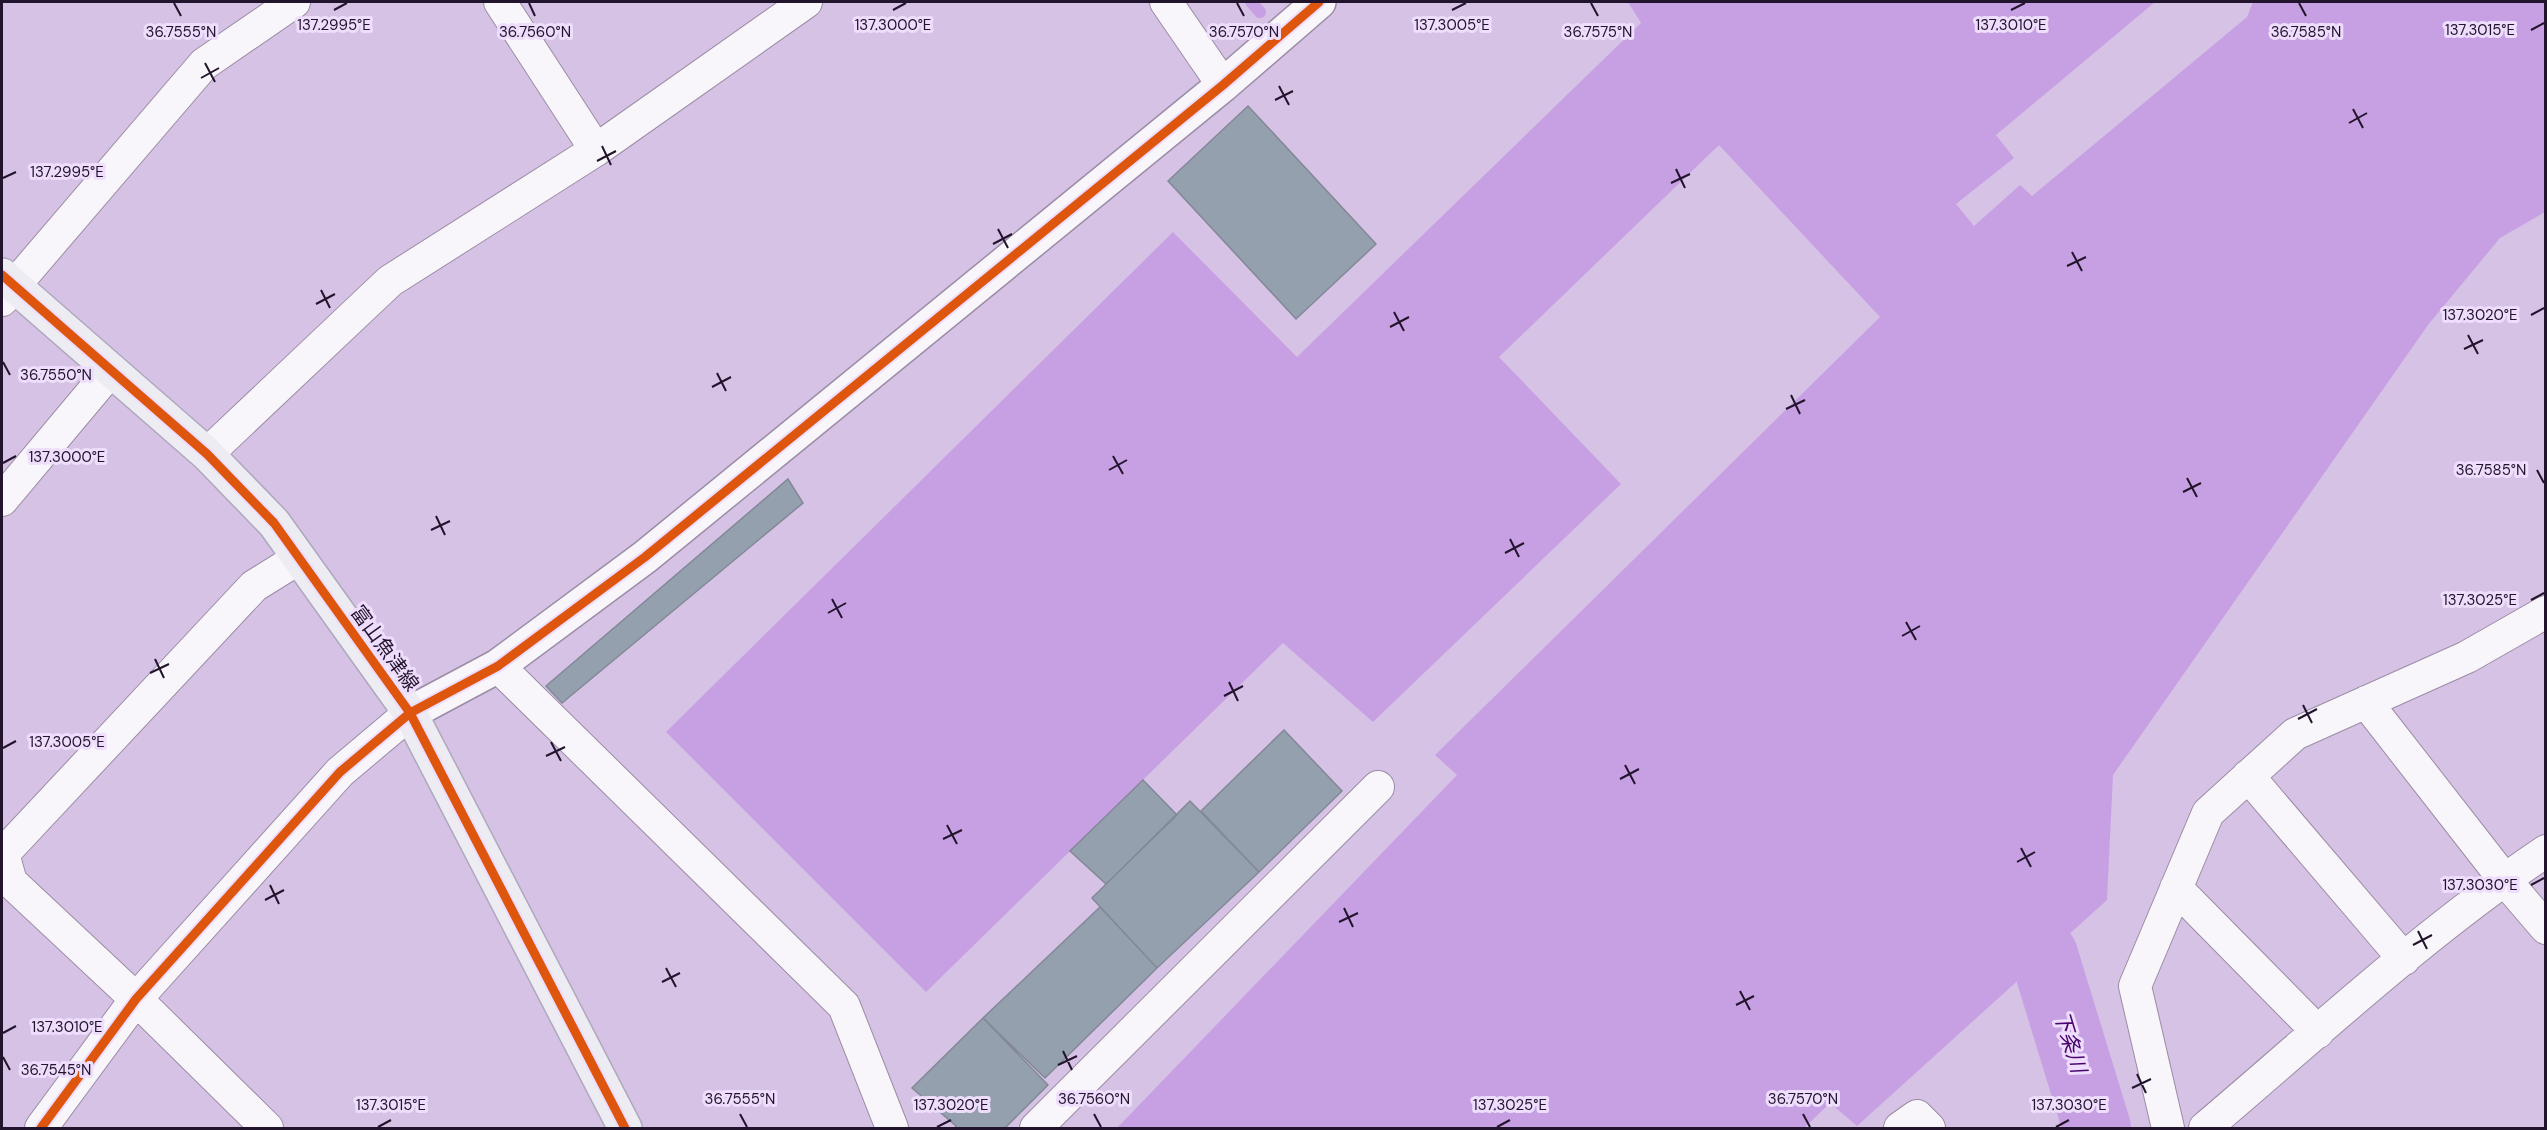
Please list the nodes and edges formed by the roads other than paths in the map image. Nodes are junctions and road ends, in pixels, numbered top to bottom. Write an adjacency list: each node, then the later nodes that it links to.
1 (294, 2): 8 (street)
2 (500, 2): 7 (street)
3 (806, 2): 7 (street)
4 (1166, 2): 6 (street)
5 (1319, 2): 6 (street)
6 (1223, 85): 14 (street)
7 (596, 150): 10 (street)
8 (5, 287): 9 (main road, 富山魚津線)
9 (111, 370): 10 (main road, 富山魚津線); 11 (street)
10 (207, 454): 12 (main road, 富山魚津線)
11 (2, 500)
12 (299, 558): 16 (main road, 富山魚津線); 20 (street)
13 (2546, 612): 15 (street)
14 (498, 666): 16 (street); 30 (street)
15 (2366, 702): 17 (street); 21 (street)
16 (410, 713): 25 (street); 29 (main road, 富山魚津線)
17 (2248, 776): 22 (street); 24 (street)
18 (1378, 787): 31 (street)
19 (2546, 852): 21 (street)
20 (2, 853): 25 (street)
21 (2504, 879): 23 (street); 24 (street)
22 (2176, 888): 26 (street); 34 (street)
23 (2546, 928)
24 (2404, 958): 26 (street)
25 (136, 999): 27 (street); 28 (street)
26 (2318, 1032): 35 (street)
27 (41, 1128)
28 (267, 1128)
29 (625, 1128)
30 (892, 1128)
31 (1036, 1128)
32 (1900, 1128): 33 (street)
33 (1929, 1128)
34 (2168, 1128)
35 (2205, 1128)

